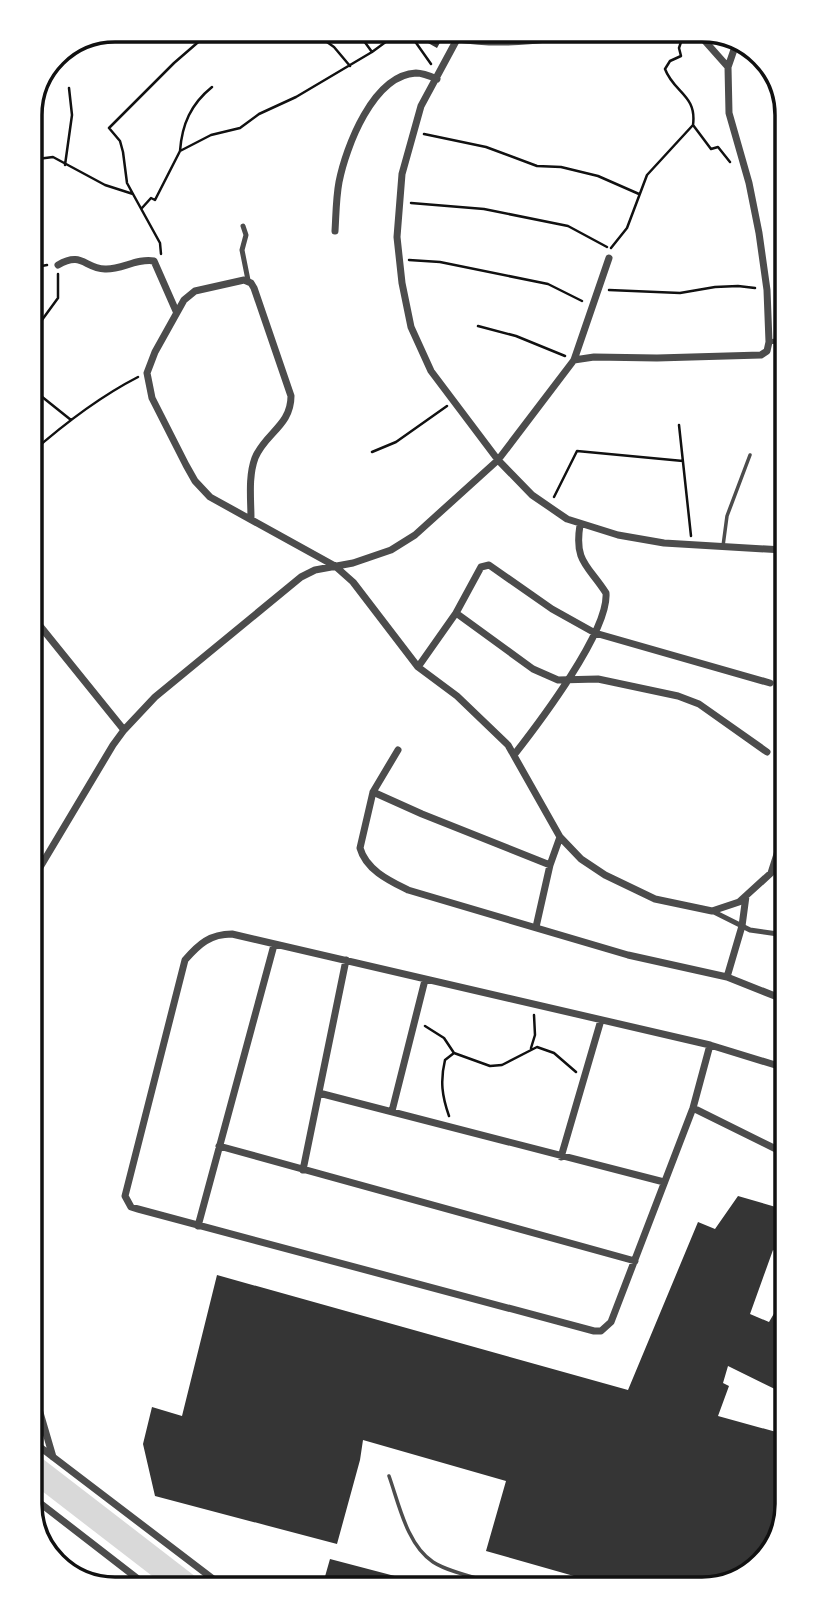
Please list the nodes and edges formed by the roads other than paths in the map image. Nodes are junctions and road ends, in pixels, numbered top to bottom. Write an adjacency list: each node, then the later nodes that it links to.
1 (456, 42): 7 (street)
2 (490, 42): 3 (street)
3 (516, 42)
4 (706, 42): 6 (street)
5 (734, 50): 6 (street)
6 (728, 67): 15 (street)
7 (438, 77): 9 (street); 18 (street)
8 (243, 226): 12 (street)
9 (335, 231)
10 (609, 258): 16 (street)
11 (58, 265): 13 (street)
12 (248, 280): 13 (street); 19 (street)
13 (176, 311): 19 (street)
14 (775, 341): 15 (street)
15 (769, 342): 16 (street)
16 (575, 360): 18 (street)
17 (750, 455): 21 (lane)
18 (498, 460): 20 (street); 23 (street)
19 (251, 519): 23 (street)
20 (580, 524): 21 (street); 26 (street)
21 (723, 548): 22 (street)
22 (775, 550)
23 (335, 566): 27 (street); 30 (street)
24 (456, 613): 26 (street); 27 (street); 28 (street)
25 (42, 628): 30 (street)
26 (595, 633): 28 (street); 29 (street)
27 (418, 667): 33 (street)
28 (567, 681): 32 (street); 33 (street)
29 (770, 683)
30 (124, 730): 37 (street)
31 (398, 750): 34 (street)
32 (767, 752)
33 (514, 755): 35 (street)
34 (373, 792): 38 (street); 42 (street)
35 (560, 837): 38 (street); 40 (street)
36 (775, 860): 39 (street)
37 (42, 864)
38 (550, 865): 42 (street)
39 (746, 896): 40 (street); 41 (street)
40 (712, 911): 41 (street)
41 (742, 926): 43 (street); 46 (street)
42 (536, 927): 46 (street)
43 (775, 934)
44 (274, 945): 45 (street); 55 (street); 60 (street)
45 (346, 960): 47 (street); 52 (street)
46 (727, 977): 48 (street)
47 (425, 980): 49 (street); 54 (street)
48 (775, 996)
49 (601, 1020): 50 (street); 57 (street)
50 (710, 1045): 51 (street); 53 (street)
51 (775, 1065)
52 (319, 1093): 54 (street); 58 (street)
53 (693, 1108): 56 (street); 59 (street)
54 (393, 1111): 57 (street)
55 (219, 1146): 58 (street); 60 (street)
56 (775, 1149)
57 (561, 1157): 59 (street)
58 (303, 1170): 61 (street)
59 (664, 1182): 61 (street)
60 (198, 1226): 61 (street)
61 (635, 1261)
62 (42, 1419): 64 (street)
63 (42, 1449): 64 (street)
64 (53, 1457): 68 (street)
65 (389, 1476): 69 (lane)
66 (42, 1505): 67 (street)
67 (135, 1577)
68 (211, 1577)
69 (476, 1577)

